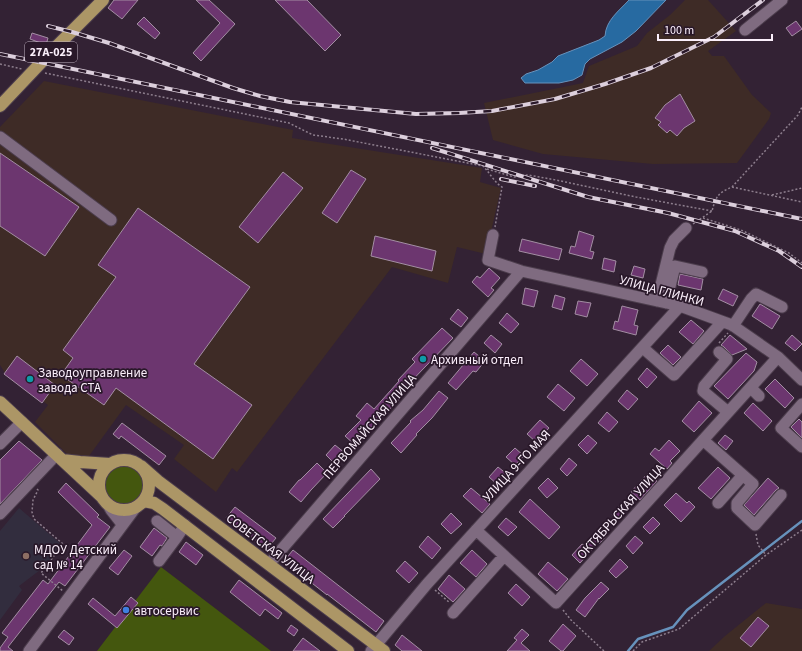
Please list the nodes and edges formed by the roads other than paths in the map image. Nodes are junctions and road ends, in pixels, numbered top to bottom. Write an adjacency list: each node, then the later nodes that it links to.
1 (103, 0): 4 (main road, 27А-025)
2 (782, 0): 3 (street)
3 (745, 30)
4 (0, 106)
5 (0, 138): 6 (street)
6 (111, 220)
7 (686, 228): 11 (street)
8 (493, 235): 9 (street, УЛИЦА ГЛИНКИ)
9 (521, 271): 11 (street, УЛИЦА ГЛИНКИ); 45 (street, ПЕРВОМАЙСКАЯ УЛИЦА)
10 (702, 272): 11 (street)
11 (662, 302): 12 (street, УЛИЦА ГЛИНКИ)
12 (680, 306): 14 (street, УЛИЦА ГЛИНКИ); 16 (street, УЛИЦА 9-ГО МАЯ)
13 (782, 307): 15 (street)
14 (722, 322): 15 (street, УЛИЦА ГЛИНКИ); 16 (street)
15 (733, 327): 18 (street, УЛИЦА ГЛИНКИ)
16 (643, 348): 41 (street, УЛИЦА 9-ГО МАЯ)
17 (719, 352): 24 (street)
18 (778, 357): 19 (street, УЛИЦА ГЛИНКИ); 20 (street, ОКТЯБРЬСКАЯ УЛИЦА)
19 (802, 380)
20 (750, 388): 21 (street); 24 (street, ОКТЯБРЬСКАЯ УЛИЦА)
21 (759, 396)
22 (0, 402): 25 (main road)
23 (802, 404): 28 (street)
24 (728, 412): 26 (street, ОКТЯБРЬСКАЯ УЛИЦА)
25 (22, 422): 27 (street); 29 (main road)
26 (703, 440): 32 (street); 43 (street, ОКТЯБРЬСКАЯ УЛИЦА)
27 (0, 444)
28 (802, 448)
29 (59, 457): 30 (main road, СОВЕТСКАЯ УЛИЦА); 34 (main road); 37 (street)
30 (110, 464): 31 (main road, СОВЕТСКАЯ УЛИЦА); 34 (main road)
31 (141, 466): 36 (main road); 45 (main road, СОВЕТСКАЯ УЛИЦА)
32 (742, 475): 33 (street); 35 (street)
33 (781, 495)
34 (104, 500): 36 (main road); 39 (street)
35 (718, 503)
36 (140, 504): 39 (street); 40 (main road)
37 (0, 514)
38 (157, 521): 42 (street)
39 (122, 524): 48 (street)
40 (185, 525): 42 (street); 49 (main road)
41 (476, 530): 43 (street); 47 (street, УЛИЦА 9-ГО МАЯ)
42 (178, 537): 44 (street)
43 (504, 556): 46 (street)
44 (159, 561)
45 (270, 564): 47 (main road, СОВЕТСКАЯ УЛИЦА)
46 (455, 611)
47 (377, 649)
48 (29, 651)
49 (348, 651)

